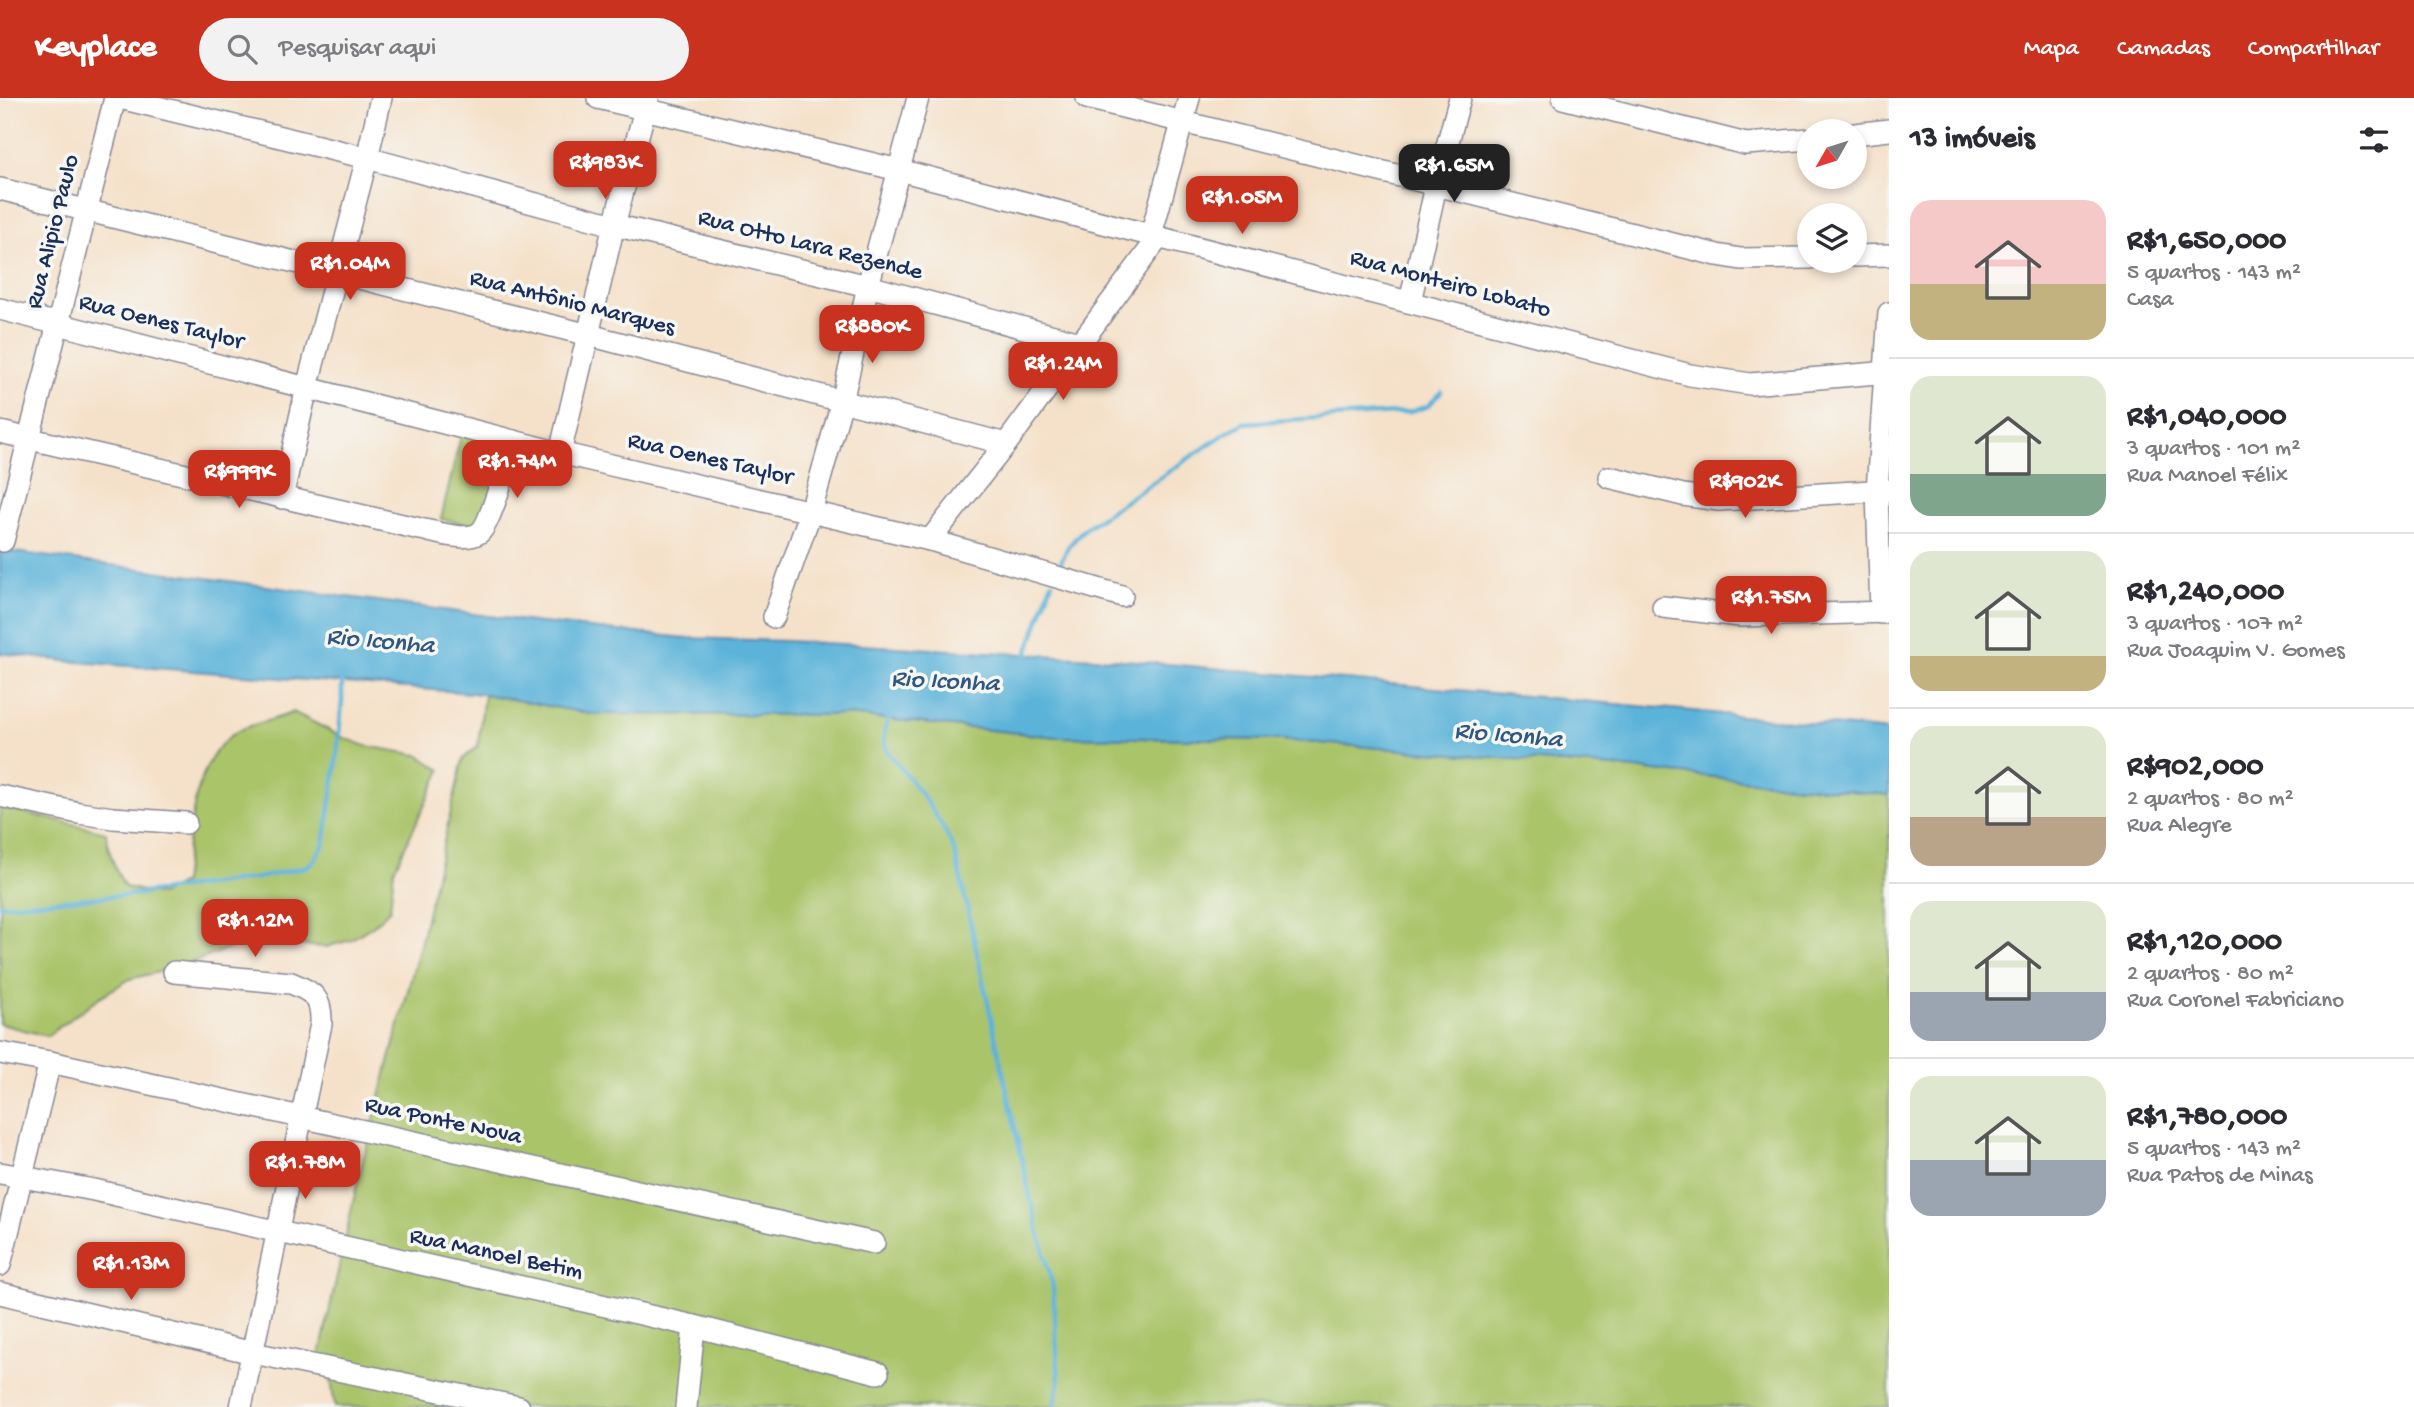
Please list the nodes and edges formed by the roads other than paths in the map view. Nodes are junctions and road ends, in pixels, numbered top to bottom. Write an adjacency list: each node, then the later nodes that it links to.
1 (118, 98): 14 (street, Rua Otto Lara Rezende); 18 (street, Rua Alipio Paulo)
2 (381, 98): 14 (street)
3 (598, 98): 9 (street, Rua Monteiro Lobato)
4 (918, 98): 15 (street)
5 (1087, 98): 10 (street)
6 (1189, 98): 10 (street)
7 (1460, 98): 16 (street)
8 (1563, 98): 13 (street)
9 (646, 104): 15 (street, Rua Monteiro Lobato); 19 (street)
10 (1183, 123): 16 (street); 20 (street)
11 (1889, 130): 12 (street)
12 (1867, 133)
13 (1797, 140)
14 (368, 158): 19 (street, Rua Otto Lara Rezende); 24 (street)
15 (899, 170): 20 (street, Rua Monteiro Lobato); 25 (street)
16 (1436, 186): 23 (street); 26 (street)
17 (0, 189): 18 (street, Rua Antônio Marques)
18 (85, 211): 24 (street, Rua Antônio Marques); 29 (street, Rua Alipio Paulo)
19 (614, 225): 25 (street, Rua Otto Lara Rezende); 30 (street)
20 (1155, 236): 26 (street, Rua Monteiro Lobato); 31 (street)
21 (1867, 256): 22 (street)
22 (1889, 256)
23 (1797, 258)
24 (337, 271): 30 (street, Rua Antônio Marques); 33 (street)
25 (868, 286): 31 (street, Rua Otto Lara Rezende); 34 (street)
26 (1410, 302): 32 (street, Rua Monteiro Lobato)
27 (0, 309): 29 (street, Rua Oenes Taylor)
28 (1889, 313): 32 (street)
29 (58, 324): 33 (street, Rua Oenes Taylor); 36 (street, Rua Alipio Paulo)
30 (589, 335): 34 (street, Rua Antônio Marques); 39 (street)
31 (1080, 342): 38 (street)
32 (1887, 372): 41 (street)
33 (307, 387): 37 (street, Rua Oenes Taylor); 42 (street)
34 (842, 402): 38 (street, Rua Antônio Marques); 43 (street)
35 (0, 432): 36 (street)
36 (30, 439): 42 (street); 45 (street, Rua Alipio Paulo)
37 (513, 441): 39 (street, Rua Oenes Taylor); 42 (street)
38 (1006, 444): 44 (street)
39 (560, 453): 43 (street, Rua Oenes Taylor)
40 (1609, 477): 41 (street)
41 (1883, 490): 48 (street)
42 (282, 498)
43 (811, 511): 44 (street, Rua Oenes Taylor); 49 (street)
44 (930, 540): 46 (street, Rua Oenes Taylor)
45 (3, 541)
46 (1122, 596)
47 (1664, 607): 48 (street)
48 (1885, 612)
49 (774, 617)
50 (0, 796): 51 (street)
51 (186, 823)
52 (174, 972): 55 (street)
53 (0, 1053): 54 (street, Rua Ponte Nova)
54 (50, 1062): 55 (street, Rua Ponte Nova); 56 (street)
55 (302, 1118): 57 (street); 58 (street, Rua Ponte Nova)
56 (10, 1175): 57 (street, Rua Manoel Betim); 59 (street)
57 (277, 1233): 61 (street, Rua Manoel Betim); 62 (street)
58 (874, 1243)
59 (0, 1265)
60 (0, 1293): 62 (street)
61 (694, 1326): 63 (street, Rua Manoel Betim); 66 (street)
62 (253, 1353): 64 (street); 65 (street)
63 (878, 1373)
64 (241, 1407)
65 (519, 1407)
66 (686, 1407)

